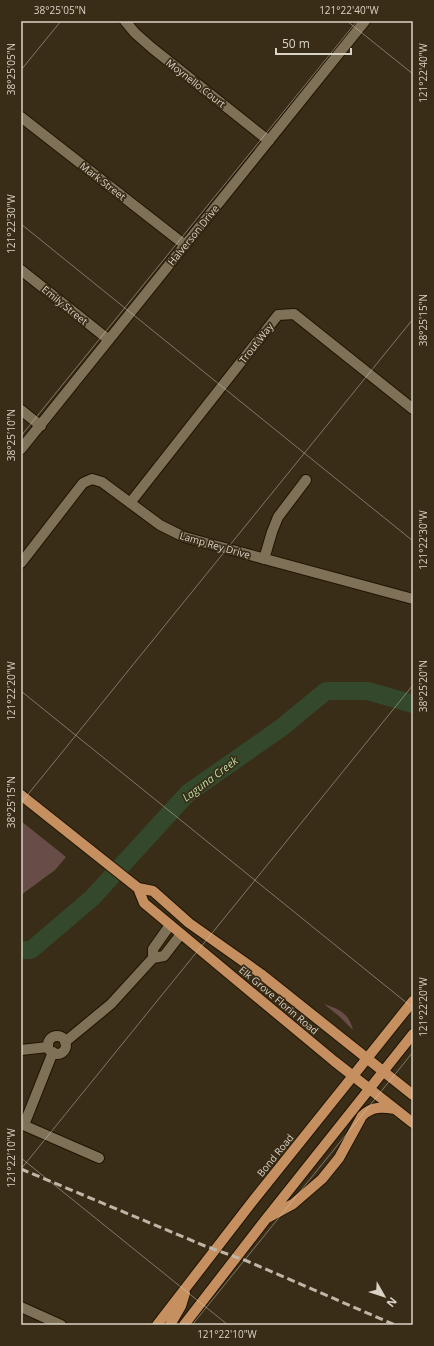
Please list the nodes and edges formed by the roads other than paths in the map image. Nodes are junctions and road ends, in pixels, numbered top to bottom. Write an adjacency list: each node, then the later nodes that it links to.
1 (125, 21): 4 (street, Moynello Court)
2 (365, 21): 4 (street, Halverson Drive)
3 (21, 116): 5 (street, Mark Street)
4 (269, 141): 5 (street, Halverson Drive)
5 (185, 245): 7 (street, Halverson Drive)
6 (21, 270): 7 (street, Emily Street)
7 (108, 340): 10 (street, Halverson Drive)
8 (413, 409): 13 (street, Trout Way)
9 (21, 410): 10 (street)
10 (41, 426): 11 (street, Halverson Drive)
11 (21, 449)
12 (306, 480): 14 (street)
13 (130, 503): 14 (street, Lamp Rey Drive); 15 (street, Lamp Rey Drive)
14 (264, 559): 16 (street, Lamp Rey Drive)
15 (21, 563)
16 (413, 599)
17 (21, 795): 18 (main road, Elk Grove Florin Road)
18 (138, 888): 19 (main road, Elk Grove Florin Road); 21 (main road, Elk Grove Florin Road)
19 (170, 925): 20 (main road, Elk Grove Florin Road); 21 (main road); 22 (street)
20 (181, 934): 22 (street); 30 (main road, Elk Grove Florin Road)
21 (218, 943): 28 (main road, Elk Grove Florin Road)
22 (153, 958): 25 (street)
23 (413, 1002): 28 (main road, Bond Road)
24 (413, 1034): 29 (main road)
25 (66, 1042): 27 (street); 27 (street)
26 (21, 1050): 27 (street)
27 (51, 1050): 35 (street)
28 (368, 1059): 29 (main road, Elk Grove Florin Road); 30 (main road, Bond Road)
29 (383, 1071): 31 (main road); 32 (main road, Elk Grove Florin Road)
30 (354, 1076): 31 (main road, Elk Grove Florin Road); 38 (main road, Bond Road)
31 (370, 1088): 33 (main road, Elk Grove Florin Road); 37 (main road)
32 (413, 1095)
33 (396, 1109): 34 (main road, Elk Grove Florin Road); 37 (main road)
34 (413, 1123)
35 (22, 1124): 36 (street)
36 (99, 1158)
37 (266, 1219): 43 (main road)
38 (188, 1285): 41 (main road, Bond Road); 42 (main road)
39 (21, 1307): 40 (street)
40 (61, 1325)
41 (157, 1325)
42 (170, 1325)
43 (184, 1325)

